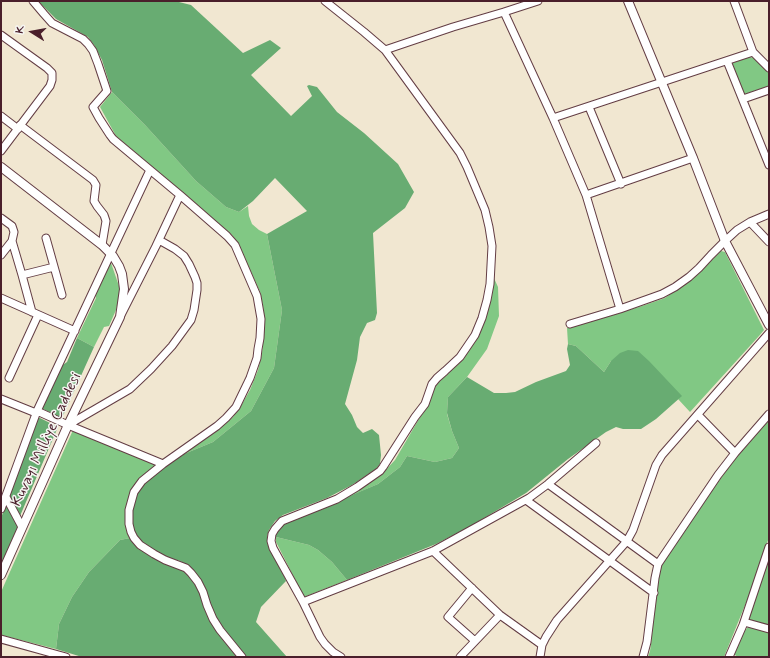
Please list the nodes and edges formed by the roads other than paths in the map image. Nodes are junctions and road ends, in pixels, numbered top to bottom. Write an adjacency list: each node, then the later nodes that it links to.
1 (33, 1): 23 (street)
2 (325, 1): 8 (street)
3 (538, 1): 6 (street)
4 (628, 1): 12 (street)
5 (734, 1): 9 (street)
6 (504, 12): 8 (street); 17 (street)
7 (1, 35): 18 (street)
8 (385, 50): 71 (street)
9 (753, 52): 10 (street); 11 (street)
10 (727, 61): 12 (street); 14 (street)
11 (769, 68)
12 (661, 83): 15 (street); 20 (street)
13 (769, 90): 14 (street)
14 (743, 99): 21 (street)
15 (589, 107): 17 (street); 24 (street)
16 (1, 116): 18 (street)
17 (553, 118): 26 (street)
18 (19, 127): 19 (street); 35 (street)
19 (1, 151)
20 (693, 158): 24 (street); 32 (street)
21 (769, 165)
22 (1, 167): 35 (street)
23 (150, 170): 25 (street); 36 (street)
24 (621, 184): 26 (street)
25 (180, 195): 31 (street); 57 (street)
26 (586, 195): 42 (street)
27 (769, 214): 29 (street)
28 (1, 218): 33 (street)
29 (750, 222): 32 (street); 34 (street)
30 (46, 238): 38 (street)
31 (159, 240): 44 (street); 54 (street)
32 (725, 240): 42 (street); 46 (street)
33 (12, 241): 37 (street); 39 (street)
34 (769, 242)
35 (102, 245): 36 (street)
36 (111, 253): 44 (street, Kuvayı Milliye Caddesi); 47 (street)
37 (1, 255)
38 (54, 267): 39 (street); 40 (street)
39 (22, 275): 43 (street)
40 (62, 295)
41 (1, 298): 43 (street)
42 (620, 309): 45 (street)
43 (35, 313): 47 (street); 49 (street)
44 (120, 318): 54 (street, Kuvayı Milliye Caddesi)
45 (570, 324)
46 (769, 325)
47 (75, 331): 51 (street)
48 (769, 333): 53 (street)
49 (9, 378)
50 (1, 399): 51 (street)
51 (36, 412): 54 (street); 59 (street)
52 (769, 414): 56 (street)
53 (698, 415): 56 (street); 63 (street)
54 (68, 426): 57 (street); 62 (street, Kuvayı Milliye Caddesi)
55 (596, 443): 58 (street)
56 (735, 452): 67 (street)
57 (163, 464): 79 (street)
58 (548, 484): 60 (street); 63 (street)
59 (6, 497): 61 (street); 62 (street)
60 (526, 500): 65 (street); 66 (street)
61 (1, 509)
62 (22, 528): 68 (street, Kuvayı Milliye Caddesi)
63 (627, 541): 66 (street); 67 (street)
64 (769, 547): 73 (street)
65 (433, 551): 69 (street); 71 (street)
66 (610, 560): 70 (street); 77 (street)
67 (658, 564): 70 (street)
68 (1, 575)
69 (472, 588): 72 (street); 76 (street)
70 (654, 593): 83 (street)
71 (303, 602): 80 (street)
72 (500, 614): 76 (street); 77 (street)
73 (744, 622): 74 (street); 84 (street)
74 (769, 628)
75 (1, 639): 78 (street)
76 (475, 641): 81 (street)
77 (542, 645): 82 (street)
78 (66, 657)
79 (242, 657)
80 (341, 657)
81 (460, 657)
82 (540, 657)
83 (643, 657)
84 (729, 657)

